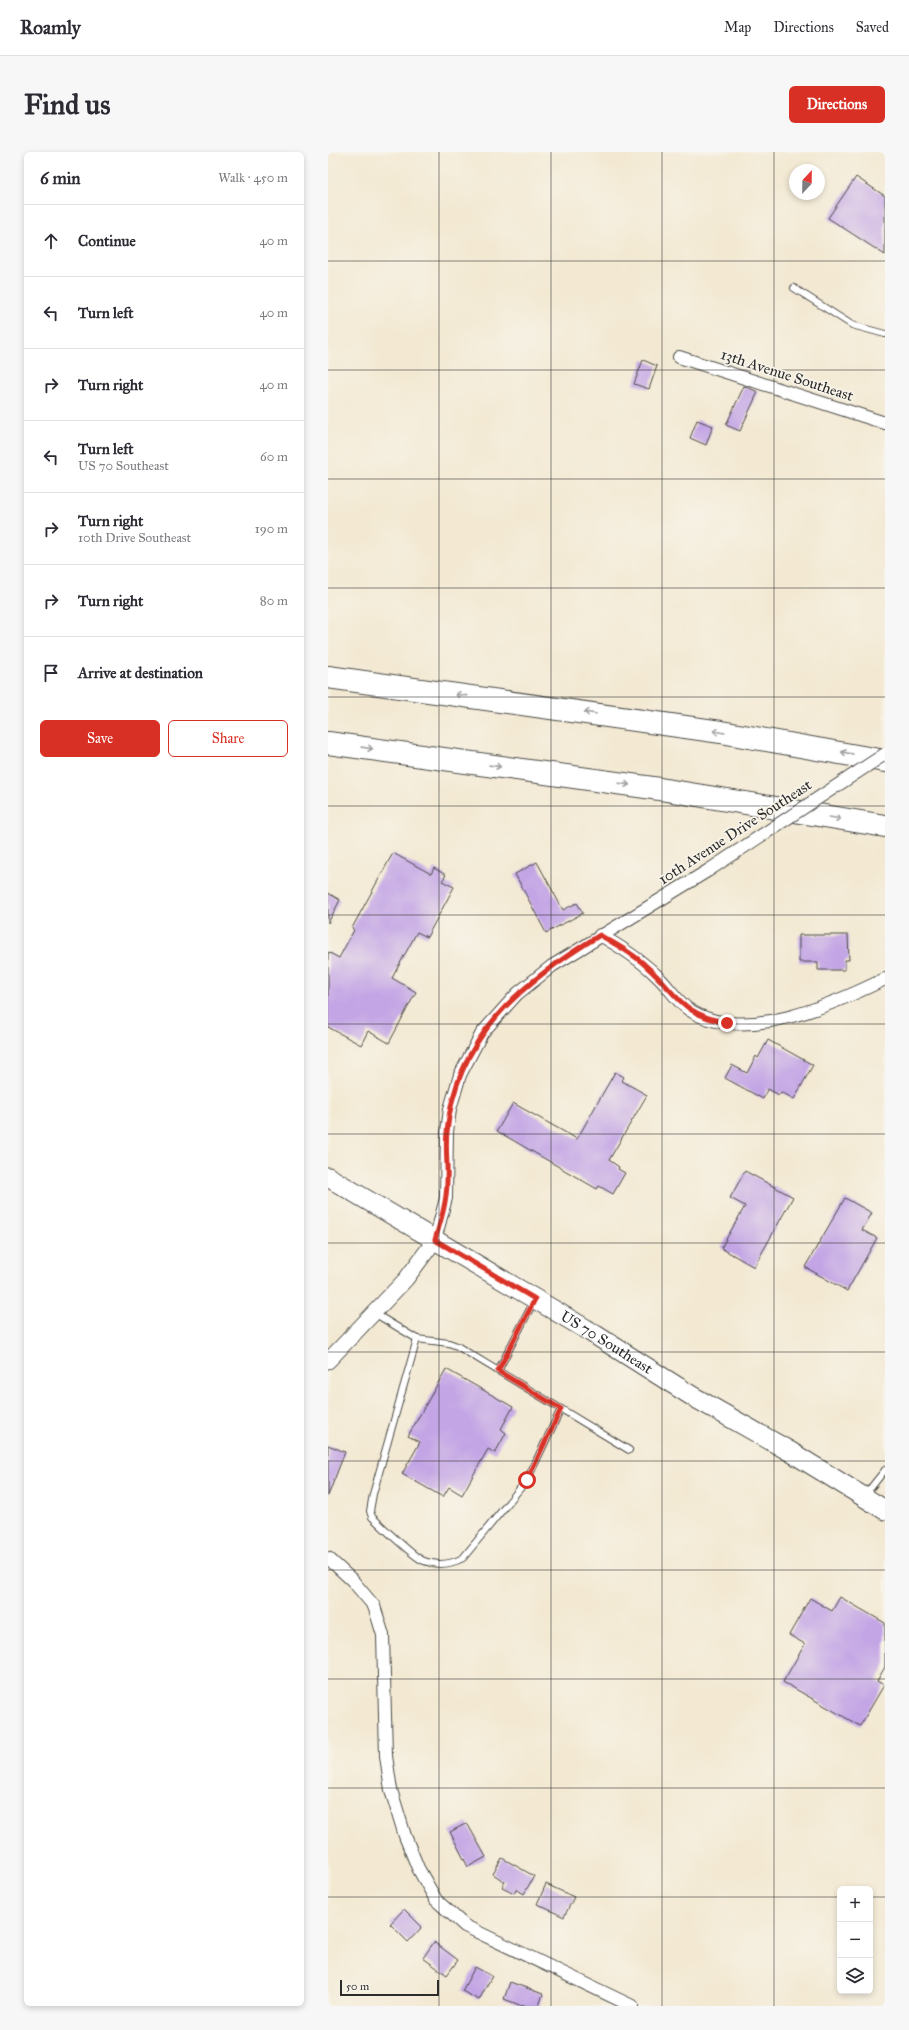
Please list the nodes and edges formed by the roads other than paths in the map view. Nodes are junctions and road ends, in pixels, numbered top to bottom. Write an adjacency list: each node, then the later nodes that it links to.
1 (794, 288): 2 (lane)
2 (885, 334)
3 (679, 357): 4 (street, 13th Avenue Southeast)
4 (885, 423)
5 (328, 677): 8 (highway, one-way to 5)
6 (328, 743): 9 (highway, one-way to 9)
7 (885, 754): 10 (street, 10th Avenue Drive Southeast, bridge)
8 (885, 761)
9 (885, 826)
10 (600, 935): 11 (street); 13 (street, 10th Avenue Drive Southeast)
11 (885, 979)
12 (328, 1177): 13 (main road, US 70 Southeast)
13 (435, 1240): 14 (main road, US 70 Southeast); 15 (street)
14 (535, 1299): 18 (lane); 22 (main road, US 70 Southeast)
15 (373, 1312): 16 (lane); 17 (street)
16 (417, 1340): 18 (lane); 19 (lane)
17 (328, 1362)
18 (498, 1371): 19 (lane)
19 (561, 1409): 20 (lane)
20 (629, 1450)
21 (885, 1470): 22 (lane)
22 (864, 1496): 23 (main road, US 70 Southeast)
23 (885, 1510)
24 (328, 1558): 25 (street)
25 (632, 2006)

